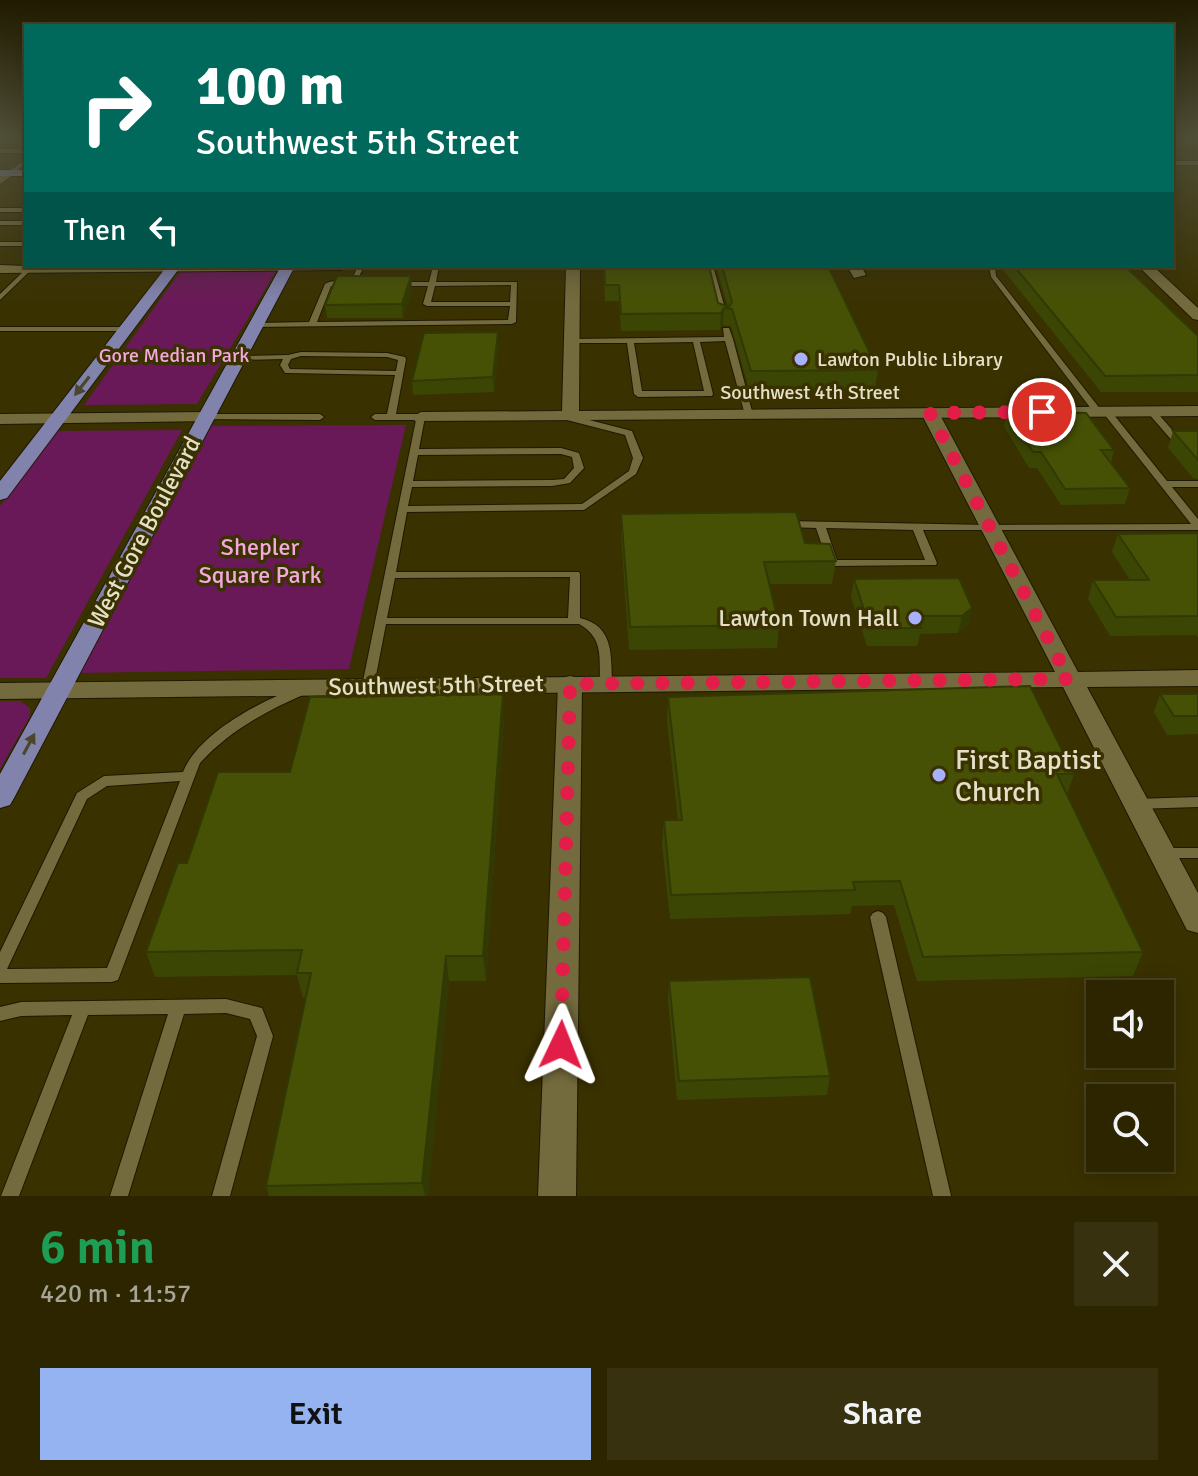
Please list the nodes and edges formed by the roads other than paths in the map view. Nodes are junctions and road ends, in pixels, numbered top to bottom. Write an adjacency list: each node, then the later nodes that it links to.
1 (0, 210): 2 (lane)
2 (24, 210)
3 (0, 223): 4 (lane)
4 (24, 223)
5 (0, 244): 6 (lane)
6 (24, 244)
7 (39, 268): 16 (street); 21 (lane)
8 (173, 268): 28 (main road)
9 (287, 268): 26 (main road, West Gore Boulevard)
10 (360, 268): 18 (lane)
11 (436, 268): 17 (lane)
12 (573, 268): 31 (street)
13 (711, 268): 24 (lane)
14 (992, 268): 37 (lane)
15 (1147, 268): 23 (street)
16 (0, 269)
17 (432, 283): 20 (lane); 22 (lane); 22 (lane)
18 (353, 284): 19 (lane); 25 (lane)
19 (368, 284)
20 (384, 284)
21 (0, 298)
22 (513, 304): 25 (lane)
23 (1198, 316)
24 (724, 319)
25 (312, 324): 26 (lane)
26 (256, 325): 33 (main road, West Gore Boulevard)
27 (0, 329): 28 (lane)
28 (126, 329): 46 (main road, one-way to 46)
29 (696, 339): 30 (lane); 30 (lane); 39 (lane)
30 (630, 340): 31 (lane)
31 (572, 341): 40 (street)
32 (288, 357): 33 (lane); 34 (lane); 34 (lane)
33 (237, 358): 41 (main road, West Gore Boulevard)
34 (399, 373): 44 (lane)
35 (1151, 411): 36 (street, Southwest 4th Street); 37 (street, Southwest 4th Street); 48 (lane)
36 (1198, 411)
37 (1102, 412): 38 (street, Southwest 4th Street); 51 (lane)
38 (930, 413): 39 (street, Southwest 4th Street); 59 (street)
39 (749, 415): 40 (street, Southwest 4th Street)
40 (564, 416): 45 (street, Southwest 4th Street); 54 (lane)
41 (206, 417): 42 (lane); 46 (street); 69 (main road, West Gore Boulevard)
42 (320, 417)
43 (375, 417): 44 (lane)
44 (391, 417): 45 (lane)
45 (421, 417): 49 (lane)
46 (57, 418): 47 (street); 53 (main road)
47 (0, 419)
48 (1178, 442)
49 (415, 452): 50 (lane); 50 (lane)
50 (408, 484): 54 (lane)
51 (1164, 484): 52 (lane); 57 (lane)
52 (1198, 484)
53 (0, 494)
54 (403, 509): 60 (lane)
55 (770, 521): 56 (lane)
56 (820, 526): 58 (lane); 58 (lane)
57 (1198, 526): 59 (lane)
58 (917, 527): 59 (lane)
59 (988, 528): 64 (street)
60 (390, 575): 61 (lane); 62 (lane)
61 (381, 621): 62 (lane); 67 (lane)
62 (574, 621): 65 (lane)
63 (1198, 678): 64 (street, Southwest 5th Street)
64 (1069, 679): 65 (street, Southwest 5th Street); 74 (street)
65 (606, 683): 66 (street, Southwest 5th Street)
66 (570, 684): 67 (street, Southwest 5th Street); 87 (street)
67 (368, 686): 68 (street, Southwest 5th Street)
68 (312, 687): 69 (street, Southwest 5th Street); 71 (lane)
69 (58, 690): 70 (street, Southwest 5th Street); 72 (main road, West Gore Boulevard, one-way to 69)
70 (0, 691)
71 (188, 776): 79 (lane); 80 (lane)
72 (0, 798)
73 (1198, 802): 74 (lane)
74 (1135, 804): 75 (street)
75 (1162, 853): 76 (lane); 77 (street)
76 (1198, 853)
77 (1196, 912)
78 (878, 917): 88 (lane)
79 (0, 968)
80 (0, 976)
81 (178, 1007): 82 (lane); 85 (lane); 86 (lane)
82 (83, 1008): 83 (lane); 84 (lane)
83 (0, 1014)
84 (10, 1196)
85 (119, 1196)
86 (221, 1196)
87 (557, 1196)
88 (942, 1196)

